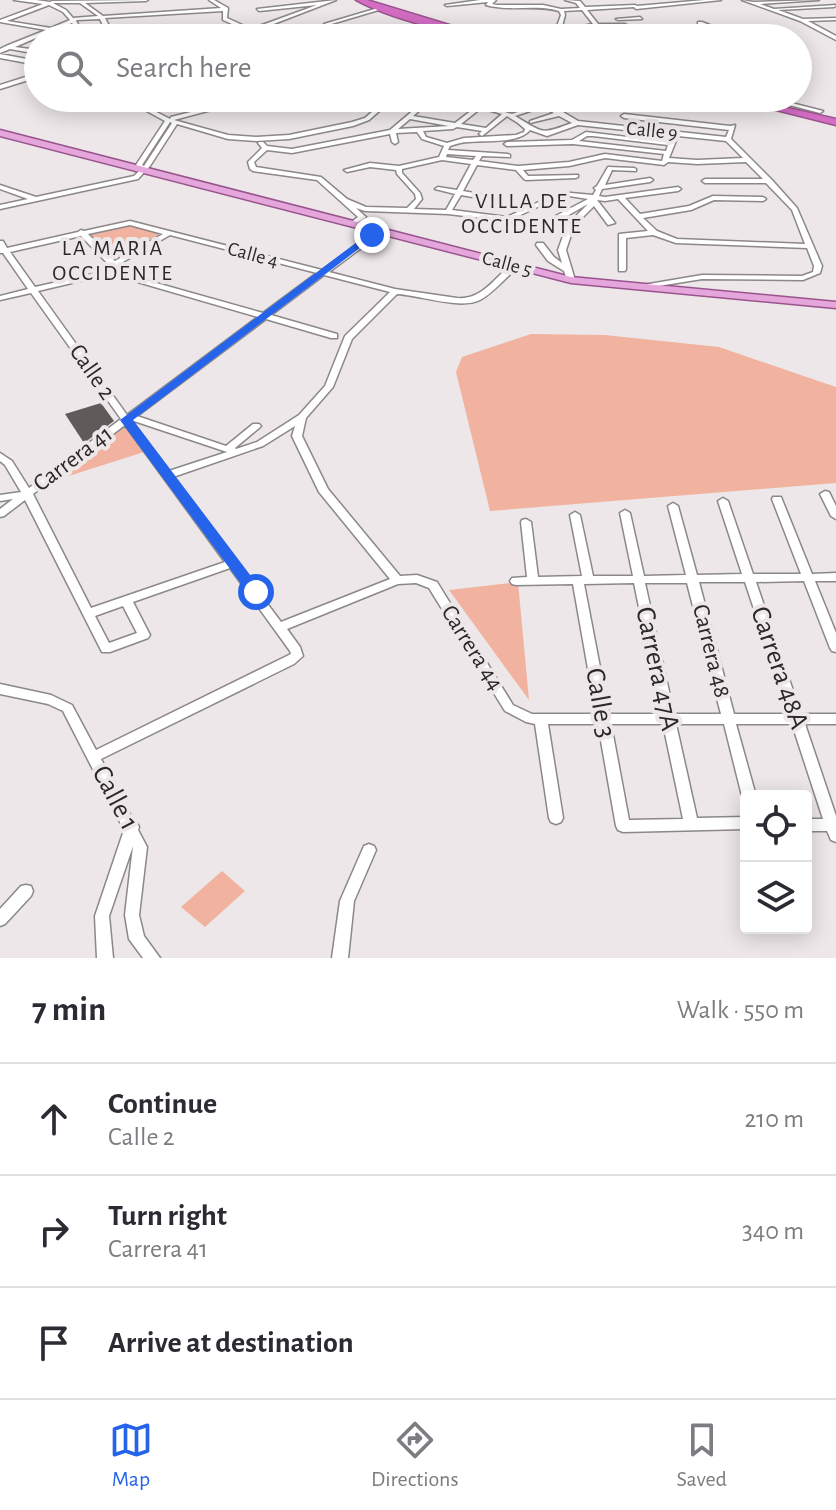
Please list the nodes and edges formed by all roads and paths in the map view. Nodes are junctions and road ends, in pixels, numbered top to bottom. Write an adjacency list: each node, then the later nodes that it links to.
1 (16, 0): 12 (street)
2 (110, 0): 3 (street); 13 (street); 31 (street)
3 (146, 0)
4 (213, 0): 22 (street)
5 (285, 0): 24 (street)
6 (334, 0): 16 (street)
7 (360, 0): 23 (highway)
8 (493, 0): 18 (street); 19 (street)
9 (630, 0): 27 (street)
10 (719, 0): 27 (street)
11 (817, 0): 14 (street)
12 (53, 1): 13 (street); 35 (street); 37 (street)
13 (80, 1): 33 (street)
14 (747, 1): 25 (street)
15 (296, 2): 16 (street); 24 (street); 26 (street)
16 (327, 3): 26 (street)
17 (601, 3): 21 (street)
18 (562, 4): 21 (street); 21 (street); 48 (street)
19 (447, 5)
20 (833, 5): 25 (street)
21 (581, 6): 27 (street); 29 (street)
22 (226, 9): 31 (street); 44 (street)
23 (380, 9): 46 (street); 47 (highway)
24 (259, 10): 38 (street)
25 (765, 10): 30 (street)
26 (308, 11): 38 (street)
27 (638, 11): 29 (street); 39 (street); 51 (street); 52 (street)
28 (819, 13): 30 (street)
29 (588, 14): 39 (street)
30 (782, 14): 36 (street)
31 (120, 15): 33 (street); 43 (street)
32 (315, 15): 38 (street)
33 (101, 16): 35 (street); 42 (street)
34 (836, 19): 36 (street)
35 (75, 20): 40 (street); 41 (street)
36 (802, 20): 53 (street)
37 (1, 21): 54 (street)
38 (282, 21): 45 (street)
39 (595, 23): 49 (street); 50 (street)
40 (66, 24)
41 (77, 24)
42 (105, 24)
43 (122, 24)
44 (234, 24)
45 (270, 24)
46 (326, 24)
47 (436, 24)
48 (560, 24)
49 (591, 24)
50 (610, 24)
51 (626, 24)
52 (644, 24)
53 (811, 24)
54 (24, 25)
55 (812, 25): 56 (street)
56 (834, 35)
57 (24, 41): 58 (street)
58 (9, 47): 59 (street); 60 (street)
59 (24, 50)
60 (0, 51): 61 (street)
61 (24, 60)
62 (24, 79): 63 (street)
63 (2, 85)
64 (812, 109): 65 (street)
65 (820, 111)
66 (151, 112): 80 (street)
67 (204, 112): 81 (street)
68 (375, 112): 86 (street)
69 (414, 112): 79 (street)
70 (442, 112): 82 (street)
71 (474, 112): 87 (street)
72 (493, 112): 77 (street)
73 (519, 112): 76 (street)
74 (793, 112): 84 (highway)
75 (561, 113): 85 (street); 88 (street)
76 (515, 114)
77 (505, 115): 88 (street); 93 (street)
78 (624, 116): 83 (street)
79 (408, 117): 82 (street); 95 (street)
80 (166, 121): 81 (street); 81 (street); 121 (street)
81 (187, 121): 102 (street)
82 (432, 121): 87 (street)
83 (671, 121): 96 (street); 104 (street)
84 (836, 122)
85 (577, 123): 88 (street); 91 (street, Calle 9); 107 (street)
86 (353, 124): 94 (street); 102 (street)
87 (459, 126): 89 (street); 90 (street)
88 (529, 127): 99 (street)
89 (447, 128): 92 (street); 100 (street)
90 (474, 128): 93 (street); 99 (street)
91 (638, 129): 96 (street, Calle 9); 103 (street)
92 (419, 130): 95 (street); 111 (street)
93 (487, 130): 99 (street)
94 (369, 132): 95 (street); 109 (street)
95 (389, 132): 105 (street)
96 (666, 132): 98 (street, Calle 9)
97 (0, 133): 118 (main road, Calle 5)
98 (676, 133): 104 (street, Calle 9); 108 (street)
99 (483, 136): 107 (street); 111 (street)
100 (451, 137)
101 (0, 139): 118 (main road, Calle 5)
102 (256, 139): 109 (street)
103 (633, 139): 106 (street); 108 (street); 110 (street)
104 (728, 139): 116 (street)
105 (395, 142)
106 (573, 142): 107 (street); 110 (street)
107 (527, 143)
108 (672, 144): 115 (street)
109 (265, 148): 148 (street)
110 (629, 148): 115 (street)
111 (445, 152): 112 (street); 119 (street); 122 (street)
112 (480, 154): 113 (street); 119 (street)
113 (508, 156)
114 (637, 159): 115 (street); 123 (street); 125 (street)
115 (666, 159): 120 (street)
116 (747, 160): 117 (street); 130 (street)
117 (728, 161): 120 (street); 129 (street)
118 (104, 162): 121 (main road, Calle 5); 121 (main road, Calle 5)
119 (477, 163): 123 (street); 135 (street)
120 (696, 164): 128 (street)
121 (141, 168): 140 (street); 148 (main road, Calle 5); 153 (main road, Calle 5)
122 (399, 168): 124 (street); 145 (street)
123 (518, 168): 126 (street)
124 (347, 170)
125 (634, 170): 131 (street); 133 (street)
126 (576, 176)
127 (650, 180): 131 (street)
128 (705, 181): 129 (street); 139 (street)
129 (741, 181): 130 (street)
130 (770, 181): 157 (street)
131 (636, 183): 133 (street); 136 (street)
132 (0, 187): 140 (street)
133 (597, 188): 142 (street)
134 (438, 189): 135 (street)
135 (460, 193): 138 (street); 146 (street)
136 (650, 193): 137 (street); 144 (street); 147 (street)
137 (619, 196): 142 (street); 149 (street)
138 (490, 198)
139 (713, 198): 141 (street); 144 (street)
140 (37, 199): 143 (street)
141 (763, 199)
142 (592, 200): 150 (street); 150 (street); 151 (street); 163 (street)
143 (0, 207)
144 (691, 208): 147 (street)
145 (412, 209): 146 (street); 148 (street)
146 (448, 212): 150 (street)
147 (666, 213): 149 (street)
148 (360, 216): 163 (main road, Calle 5)
149 (640, 216): 155 (street)
150 (510, 217)
151 (611, 223)
152 (81, 232): 154 (street, Calle 4); 158 (street); 159 (street)
153 (377, 232): 160 (main road, Calle 5); 162 (street, Carrera 41)
154 (169, 233): 159 (street); 162 (street, Calle 4)
155 (656, 234): 157 (street); 161 (street)
156 (540, 245): 163 (street)
157 (809, 246): 164 (street)
158 (2, 248): 165 (street, Calle 2)
159 (112, 269): 165 (street); 169 (street)
160 (511, 269): 166 (street, Calle 4); 168 (main road, Calle 5)
161 (622, 269)
162 (322, 273): 166 (street, Calle 4); 169 (street, Carrera 41)
163 (570, 275): 164 (main road, Calle 5)
164 (643, 287): 168 (main road, Calle 5)
165 (34, 290): 167 (street); 172 (street, Calle 2)
166 (395, 291): 171 (street)
167 (0, 298)
168 (836, 307)
169 (264, 317): 170 (street); 172 (street, Carrera 41)
170 (334, 336)
171 (302, 417): 174 (street); 175 (street)
172 (128, 418): 176 (street); 178 (street, Calle 2); 179 (street, Carrera 41)
173 (256, 426): 176 (street)
174 (278, 433): 175 (street); 176 (street)
175 (297, 436): 195 (street)
176 (232, 451): 178 (street)
177 (0, 456): 179 (street)
178 (168, 475): 190 (street, Calle 2)
179 (27, 493): 181 (street); 186 (street, Carrera 41); 201 (street)
180 (825, 494): 188 (street)
181 (0, 498)
182 (777, 499): 191 (street)
183 (723, 501): 193 (street, Carrera 48A)
184 (673, 506): 198 (street, Carrera 48)
185 (625, 513): 194 (street, Carrera 47A)
186 (0, 514)
187 (575, 515): 197 (street, Calle 3)
188 (836, 516)
189 (526, 522): 196 (street)
190 (233, 563): 200 (street); 202 (street, Calle 2)
191 (808, 577): 192 (street); 193 (street); 203 (street)
192 (836, 577)
193 (748, 578): 198 (street); 208 (street, Carrera 48A)
194 (638, 579): 197 (street); 198 (street); 209 (street, Carrera 47A)
195 (397, 580): 202 (street); 206 (street, Carrera 44)
196 (533, 580): 197 (street); 199 (street)
197 (583, 580): 210 (street, Calle 3)
198 (693, 580): 207 (street, Carrera 48)
199 (516, 581)
200 (127, 602): 201 (street); 201 (street)
201 (90, 613)
202 (280, 627): 211 (street, Calle 2)
203 (836, 648)
204 (0, 689): 211 (street, Calle 1)
205 (836, 719): 208 (street)
206 (535, 720): 210 (street); 213 (street)
207 (728, 720): 208 (street); 209 (street); 212 (street, Carrera 48)
208 (797, 720): 218 (street, Carrera 48A)
209 (668, 721): 210 (street); 215 (street, Carrera 47A)
210 (603, 722): 215 (street, Calle 3)
211 (93, 757): 217 (street, Calle 1)
212 (747, 790)
213 (556, 818)
214 (740, 823): 215 (street)
215 (691, 825)
216 (812, 826): 218 (street)
217 (132, 827): 222 (street); 223 (street, Calle 1)
218 (835, 829)
219 (369, 850): 224 (street)
220 (26, 891): 221 (street)
221 (0, 919)
222 (105, 958)
223 (152, 958)
224 (340, 958)

